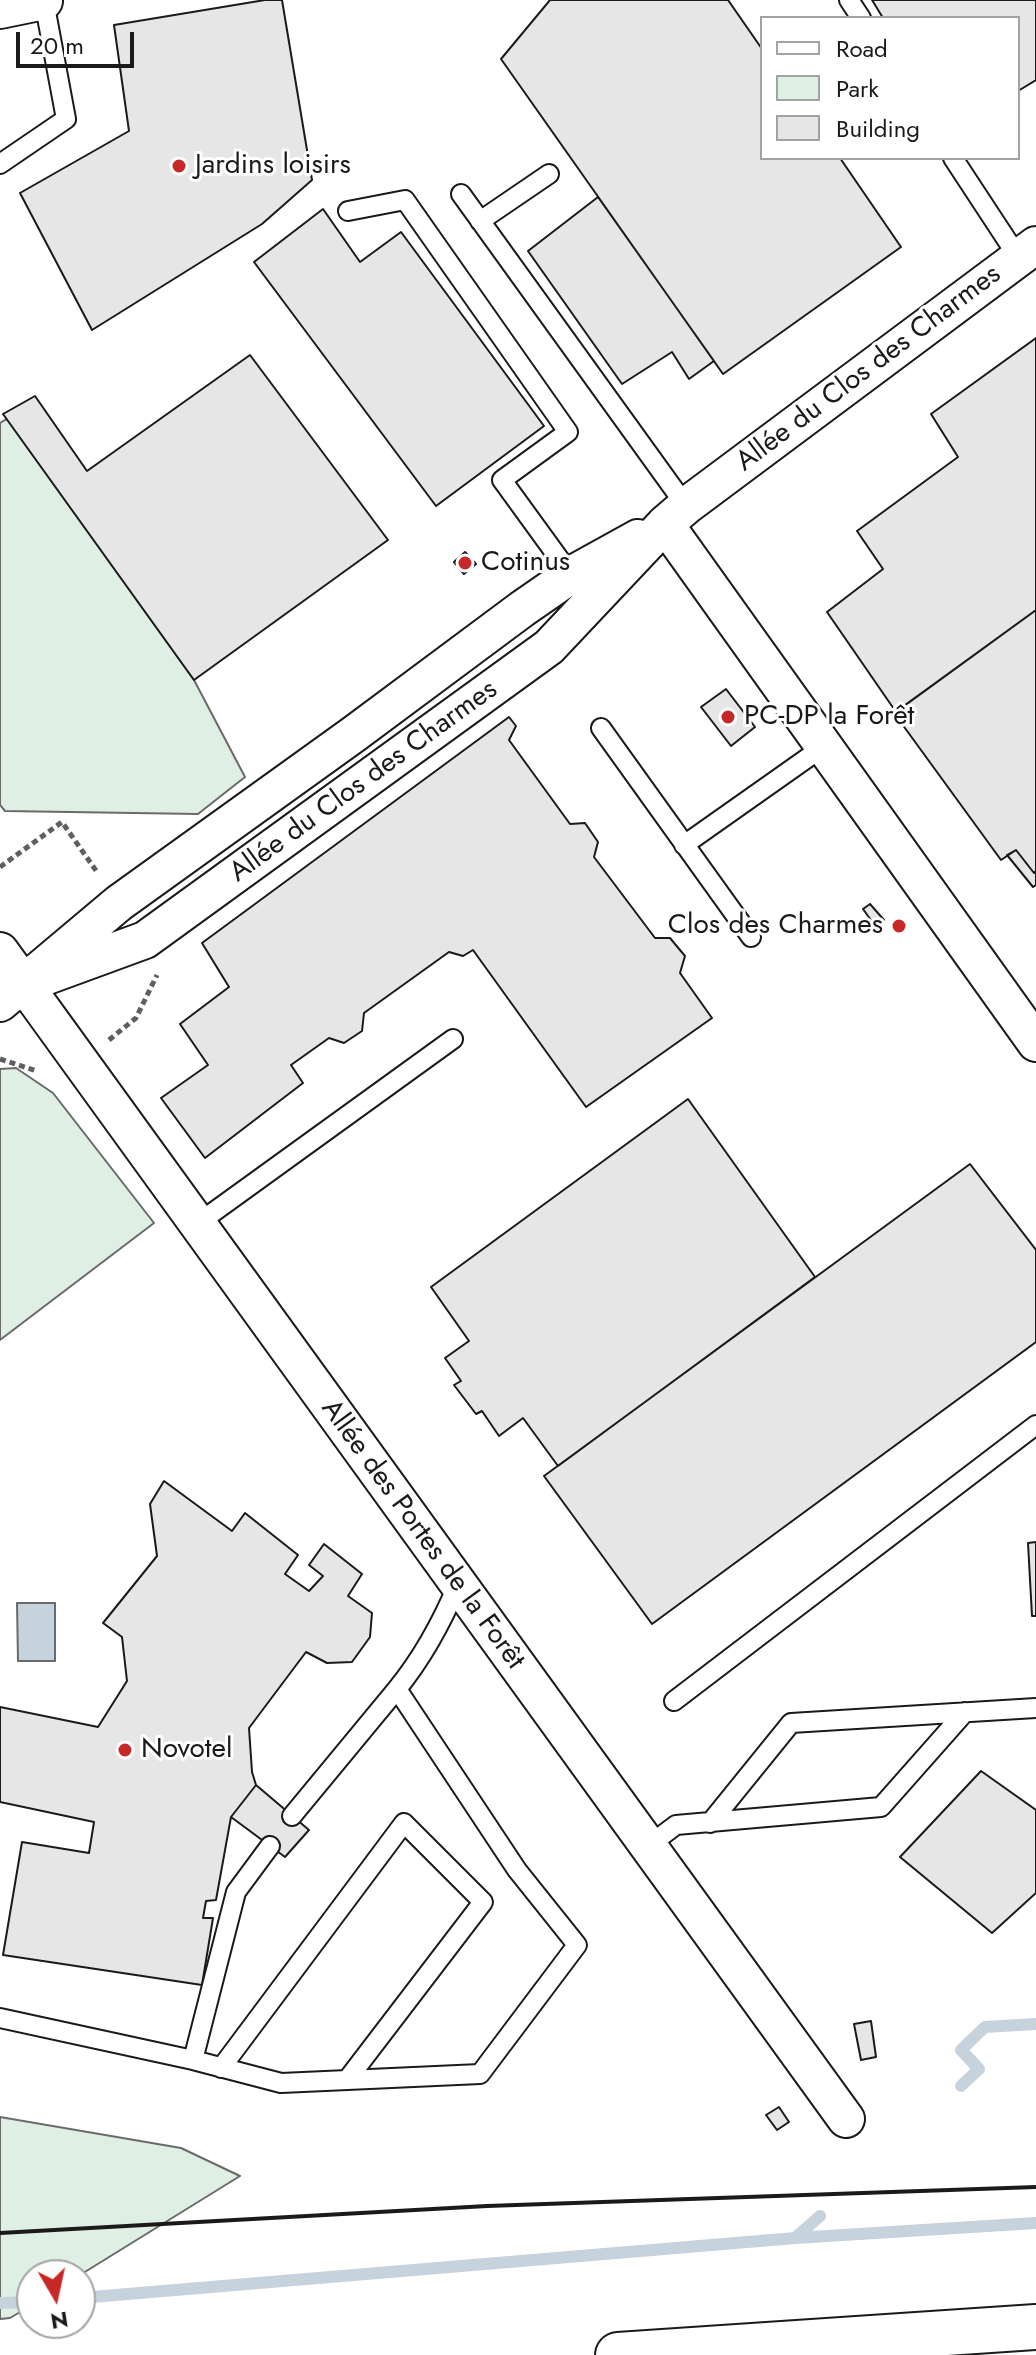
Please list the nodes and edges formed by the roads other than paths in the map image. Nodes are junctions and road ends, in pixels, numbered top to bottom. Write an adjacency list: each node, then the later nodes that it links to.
1 (48, 1): 2 (street); 4 (lane)
2 (0, 10)
3 (955, 160): 9 (lane)
4 (0, 164)
5 (549, 174): 8 (lane)
6 (461, 194): 8 (lane)
7 (348, 211): 11 (lane)
8 (480, 221): 10 (lane)
9 (1027, 251): 10 (street, Allée du Clos des Charmes)
10 (675, 515): 11 (street, Allée du Clos des Charmes); 13 (street); 17 (street, Allée du Clos des Charmes)
11 (571, 575): 17 (street, Allée du Clos des Charmes)
12 (601, 728): 14 (lane)
13 (823, 747): 14 (lane); 18 (street)
14 (684, 845): 15 (lane)
15 (751, 937)
16 (0, 951): 17 (street, Allée des Portes de la Forêt)
17 (13, 994): 20 (street, Allée des Portes de la Forêt)
18 (1031, 1023)
19 (453, 1039): 20 (lane)
20 (197, 1224): 22 (street, Allée des Portes de la Forêt)
21 (1036, 1425): 24 (lane)
22 (458, 1584): 23 (lane); 30 (street, Allée des Portes de la Forêt)
23 (397, 1689): 27 (lane); 34 (lane)
24 (674, 1701)
25 (1036, 1708): 26 (lane)
26 (965, 1712): 28 (lane); 28 (lane)
27 (292, 1816)
28 (710, 1823): 30 (lane)
29 (270, 1846): 32 (lane)
30 (648, 1846): 35 (street, Allée des Portes de la Forêt)
31 (0, 2018): 32 (lane)
32 (193, 2060): 33 (lane)
33 (221, 2068): 34 (lane); 34 (lane)
34 (347, 2080)
35 (846, 2119)
36 (1036, 2327): 37 (highway)
37 (618, 2355)

